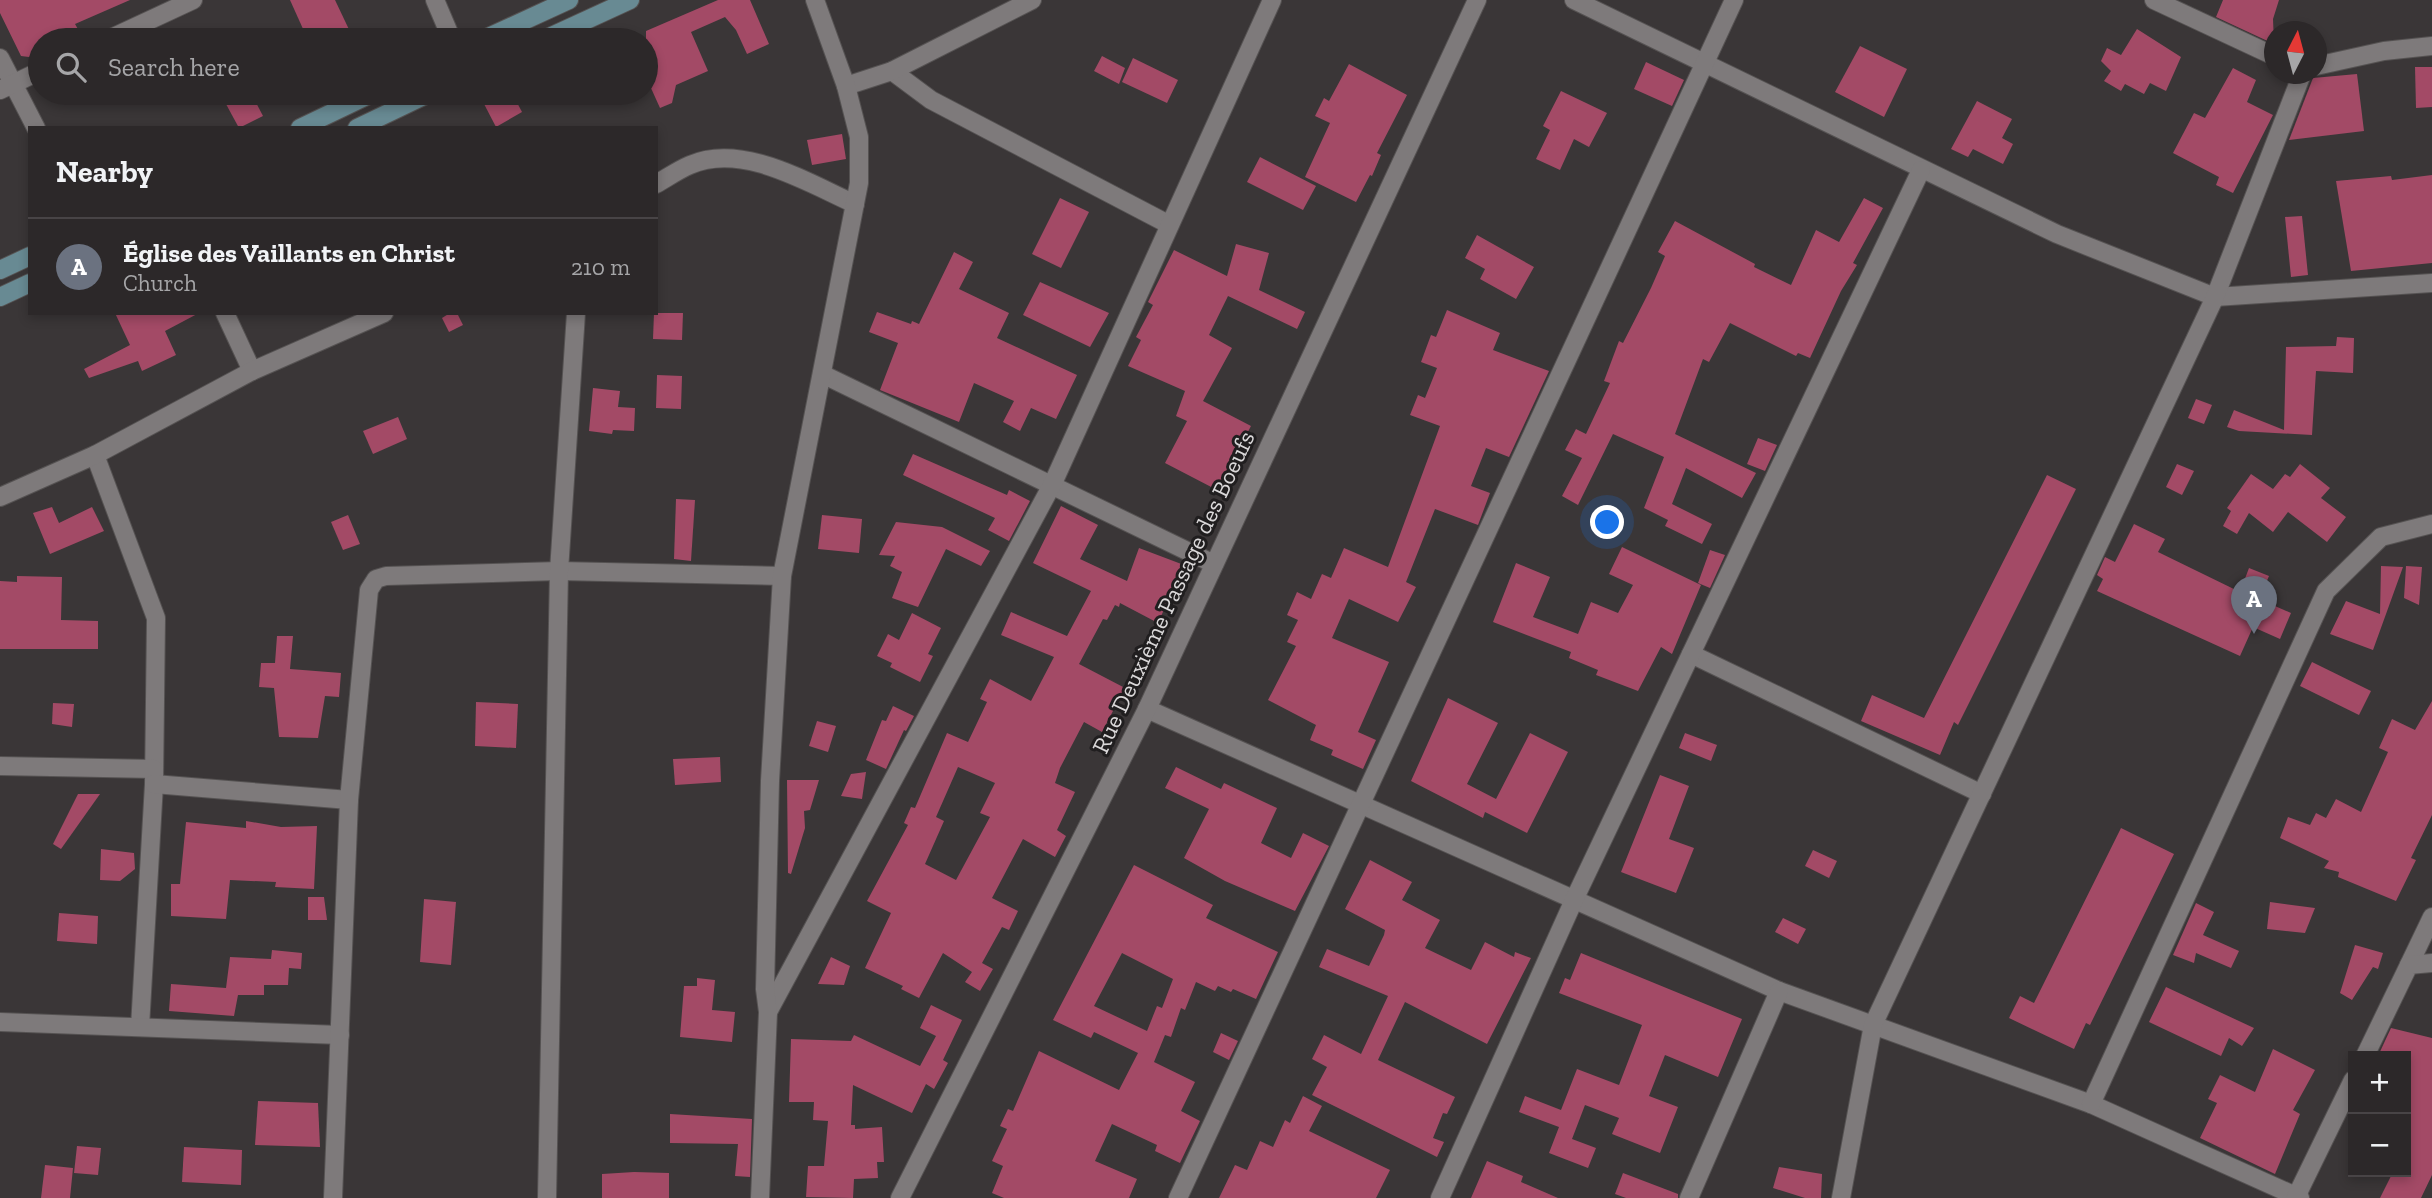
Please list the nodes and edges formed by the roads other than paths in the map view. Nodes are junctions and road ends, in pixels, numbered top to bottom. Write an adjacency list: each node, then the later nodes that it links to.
1 (193, 0): 12 (street)
2 (435, 0): 13 (street)
3 (569, 0): 14 (main road)
4 (630, 0): 15 (main road)
5 (815, 0): 24 (street)
6 (1032, 0): 21 (street)
7 (1272, 0): 34 (street)
8 (1477, 0): 50 (street, Rue Deuxième Passage des Boeufs)
9 (1574, 0): 19 (street)
10 (1734, 0): 19 (street)
11 (2154, 0): 17 (street)
12 (133, 28)
13 (447, 28)
14 (508, 28)
15 (569, 28)
16 (2432, 46): 20 (street)
17 (2264, 51)
18 (0, 58): 25 (street)
19 (1706, 63): 31 (street); 59 (street)
20 (2327, 64)
21 (892, 71): 24 (street); 34 (street)
22 (28, 77): 25 (street)
23 (2298, 84): 39 (street)
24 (846, 86): 33 (street)
25 (7, 87): 28 (street)
26 (348, 105): 29 (main road)
27 (405, 105): 30 (main road)
28 (35, 126)
29 (304, 126)
30 (361, 126)
31 (1921, 170): 39 (street); 53 (street)
32 (658, 183): 33 (street)
33 (855, 204): 45 (street)
34 (1168, 223): 47 (street)
35 (28, 257): 36 (main road)
36 (0, 270)
37 (2432, 283): 39 (street)
38 (28, 284): 40 (main road)
39 (2215, 296): 57 (street)
40 (0, 297)
41 (226, 315): 44 (street)
42 (380, 315): 44 (street)
43 (576, 315): 51 (street)
44 (252, 372): 46 (street)
45 (822, 374): 47 (street); 52 (street)
46 (94, 454): 48 (street); 56 (street)
47 (1053, 483): 50 (street); 65 (street)
48 (0, 497)
49 (2432, 524): 72 (street)
50 (1214, 564): 54 (street, Rue Deuxième Passage des Boeufs)
51 (559, 571): 52 (street); 58 (street); 75 (street)
52 (782, 576): 65 (street)
53 (1690, 654): 57 (street); 60 (street)
54 (1147, 709): 59 (street); 77 (street, Rue Deuxième Passage des Boeufs)
55 (0, 766): 56 (street)
56 (154, 777): 58 (street); 68 (street)
57 (1982, 793): 67 (street)
58 (349, 800): 69 (street)
59 (1360, 806): 60 (street); 78 (street)
60 (1574, 900): 64 (street); 79 (street)
61 (2432, 916): 63 (street)
62 (2432, 963): 63 (street)
63 (2409, 965): 70 (street)
64 (1779, 991): 67 (street); 80 (street)
65 (768, 1012): 76 (street)
66 (0, 1022): 68 (street)
67 (1873, 1025): 72 (street); 81 (street)
68 (139, 1027): 69 (street)
69 (340, 1035): 74 (street)
70 (2367, 1051)
71 (2348, 1091): 73 (street)
72 (2091, 1104): 73 (street)
73 (2298, 1197)
74 (333, 1198)
75 (547, 1198)
76 (760, 1198)
77 (900, 1198)
78 (1178, 1198)
79 (1440, 1198)
80 (1689, 1198)
81 (1841, 1198)

